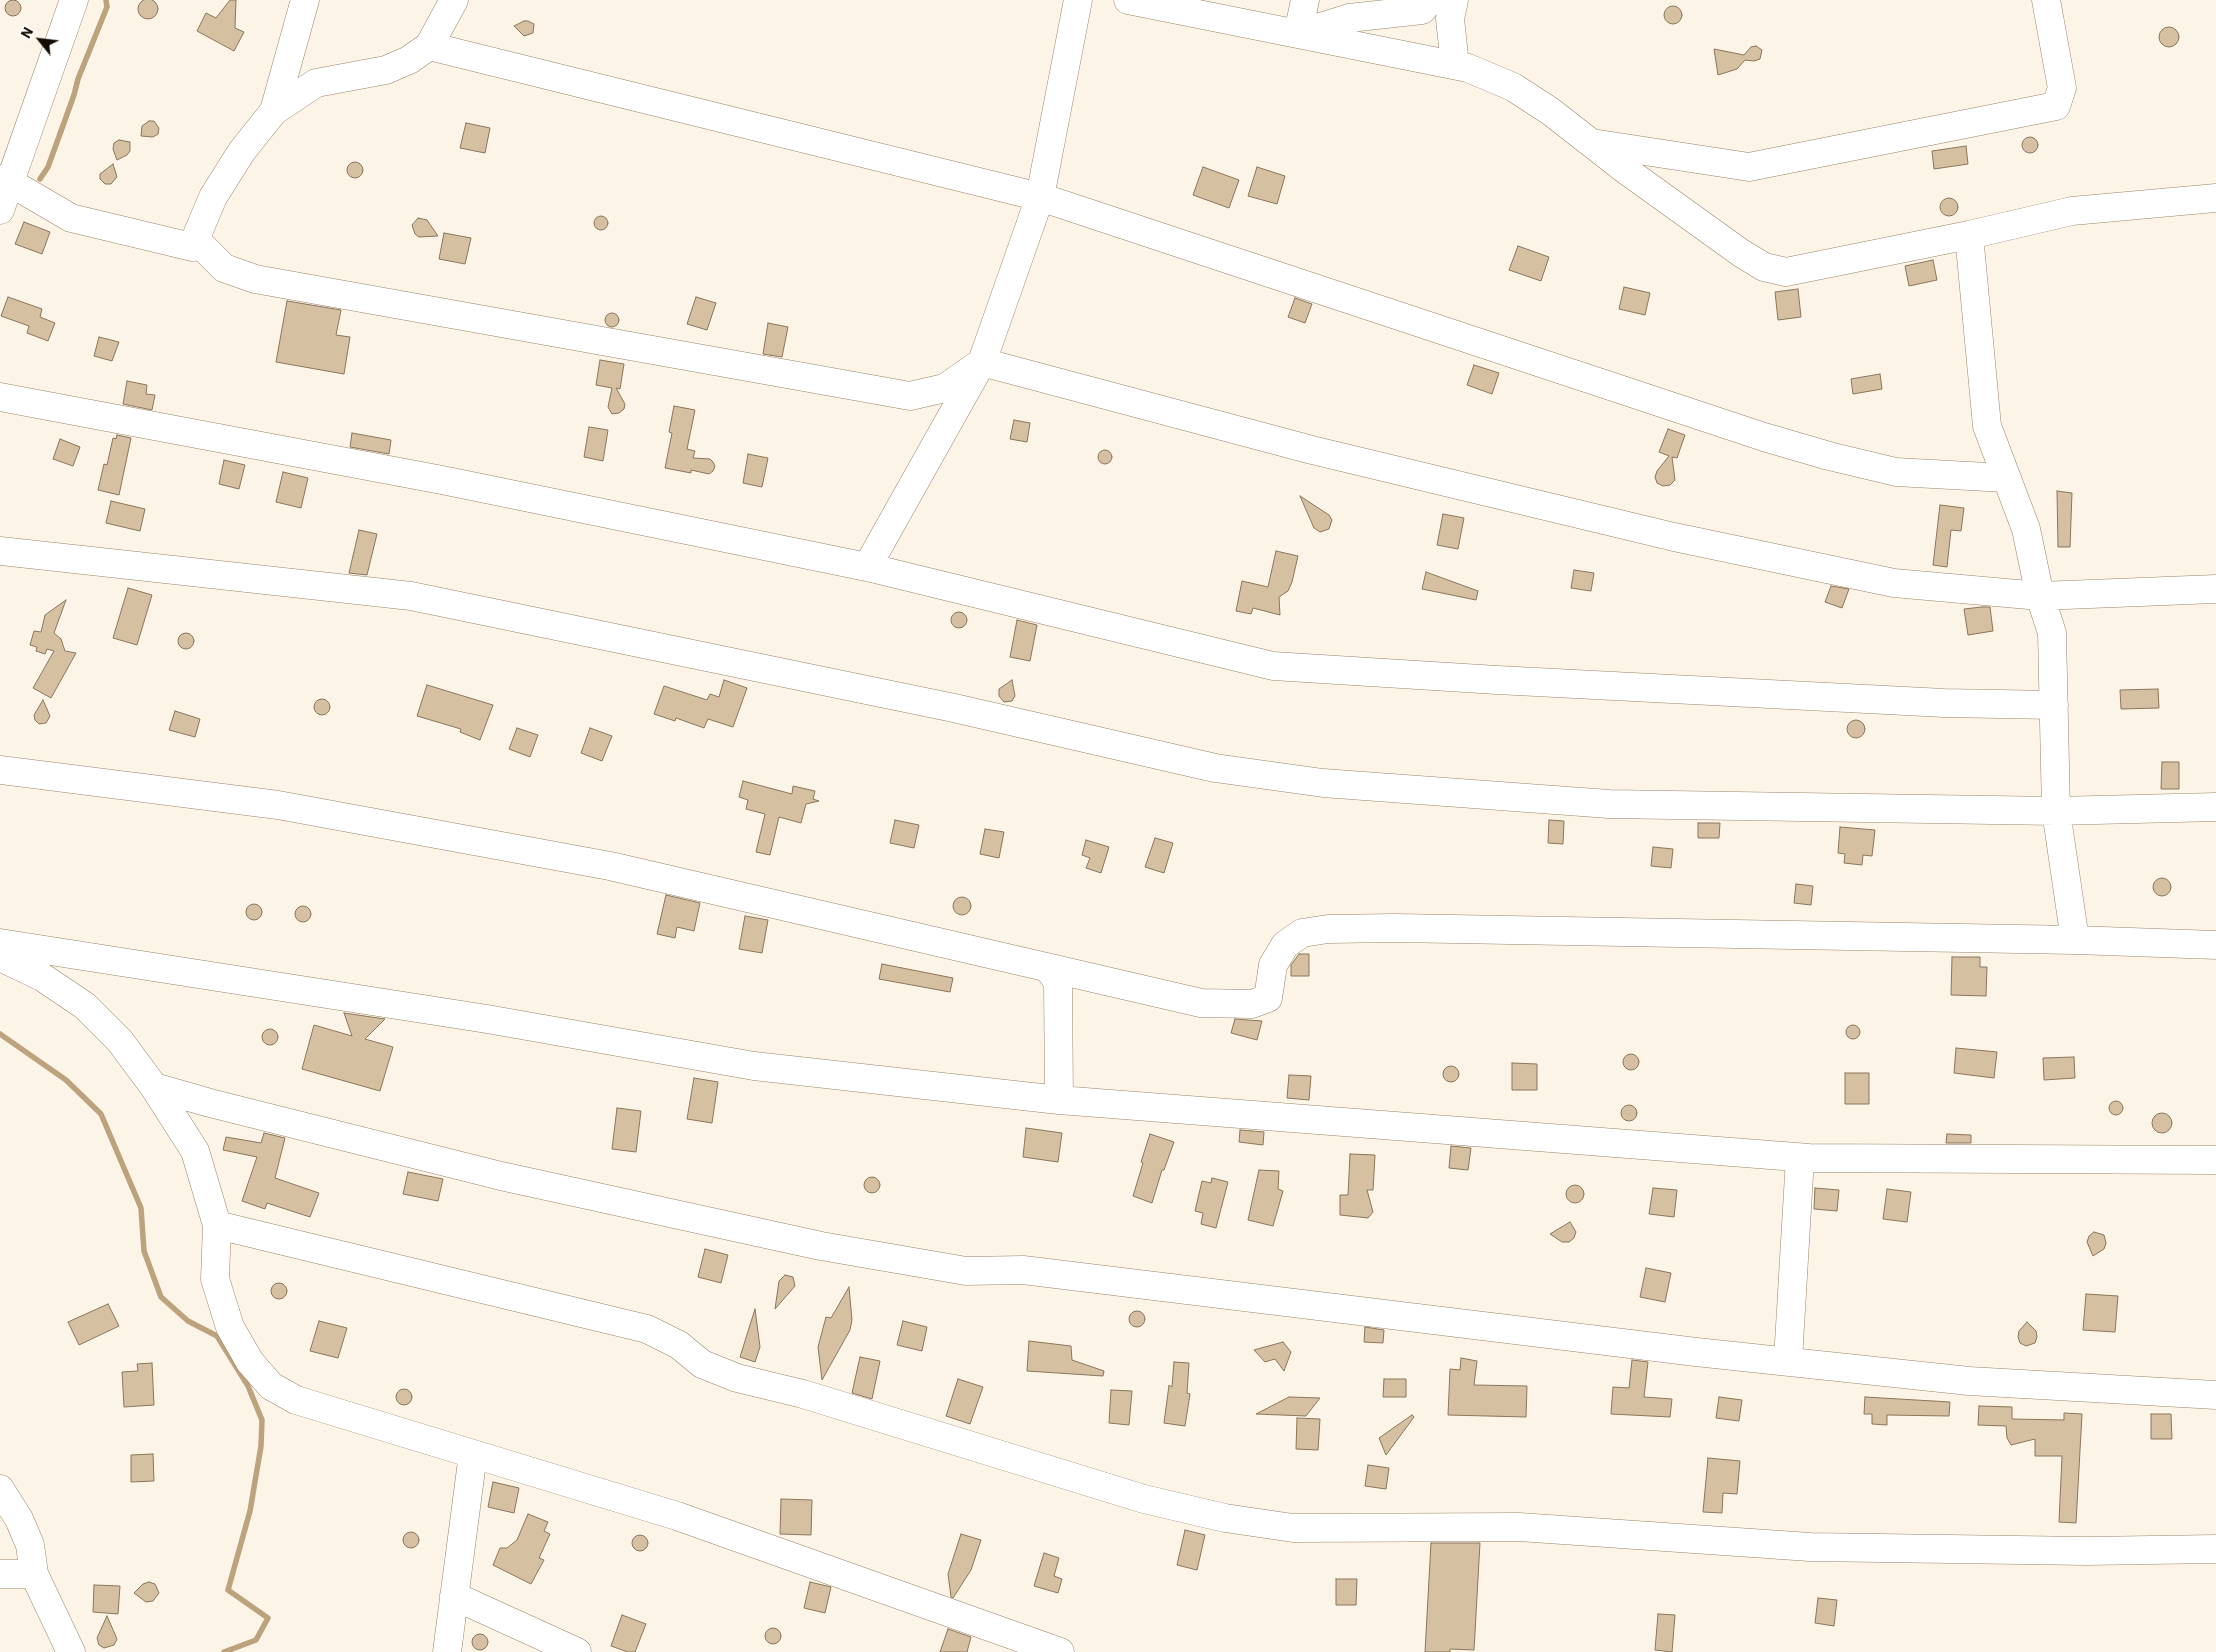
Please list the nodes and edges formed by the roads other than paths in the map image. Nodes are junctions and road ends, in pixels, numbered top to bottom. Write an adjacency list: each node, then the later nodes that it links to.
1 (74, 0): 15 (street)
2 (305, 0): 13 (street)
3 (454, 0): 11 (street)
4 (1078, 0): 16 (street)
5 (1128, 0): 10 (street)
6 (1306, 0): 10 (street)
7 (1430, 0): 10 (street)
8 (1454, 0): 12 (street)
9 (2046, 0): 14 (street)
10 (1298, 34): 12 (street)
11 (429, 46): 13 (street); 16 (street)
12 (1455, 66): 14 (street)
13 (274, 111): 20 (street)
14 (1590, 143): 19 (street)
15 (6, 181): 18 (street); 20 (street)
16 (1040, 197): 21 (street); 23 (street)
17 (2216, 198): 19 (street)
18 (0, 210)
19 (1968, 235): 23 (street)
20 (192, 248): 21 (street)
21 (982, 362): 25 (street); 27 (street)
22 (0, 398): 25 (street)
23 (2006, 478): 27 (street)
24 (0, 551): 31 (street)
25 (867, 567): 28 (street)
26 (2216, 589): 27 (street)
27 (2040, 596): 28 (street)
28 (2054, 705): 31 (street)
29 (0, 770): 36 (street)
30 (2216, 807): 31 (street)
31 (2056, 810): 32 (street)
32 (2075, 940): 34 (street); 36 (street)
33 (0, 943): 38 (street)
34 (2216, 945)
35 (0, 957): 37 (street)
36 (1047, 967): 38 (street)
37 (154, 1087): 41 (street); 42 (street)
38 (1059, 1100): 39 (street)
39 (1800, 1158): 40 (street); 42 (street)
40 (2216, 1160)
41 (217, 1225): 44 (street); 46 (street)
42 (1788, 1360): 43 (street)
43 (2216, 1395)
44 (473, 1454): 49 (street); 53 (street)
45 (0, 1489): 48 (street)
46 (2216, 1548)
47 (0, 1574): 48 (street)
48 (34, 1574): 50 (street)
49 (454, 1596): 51 (street); 52 (street)
50 (71, 1652)
51 (448, 1652)
52 (577, 1652)
53 (1060, 1652)

